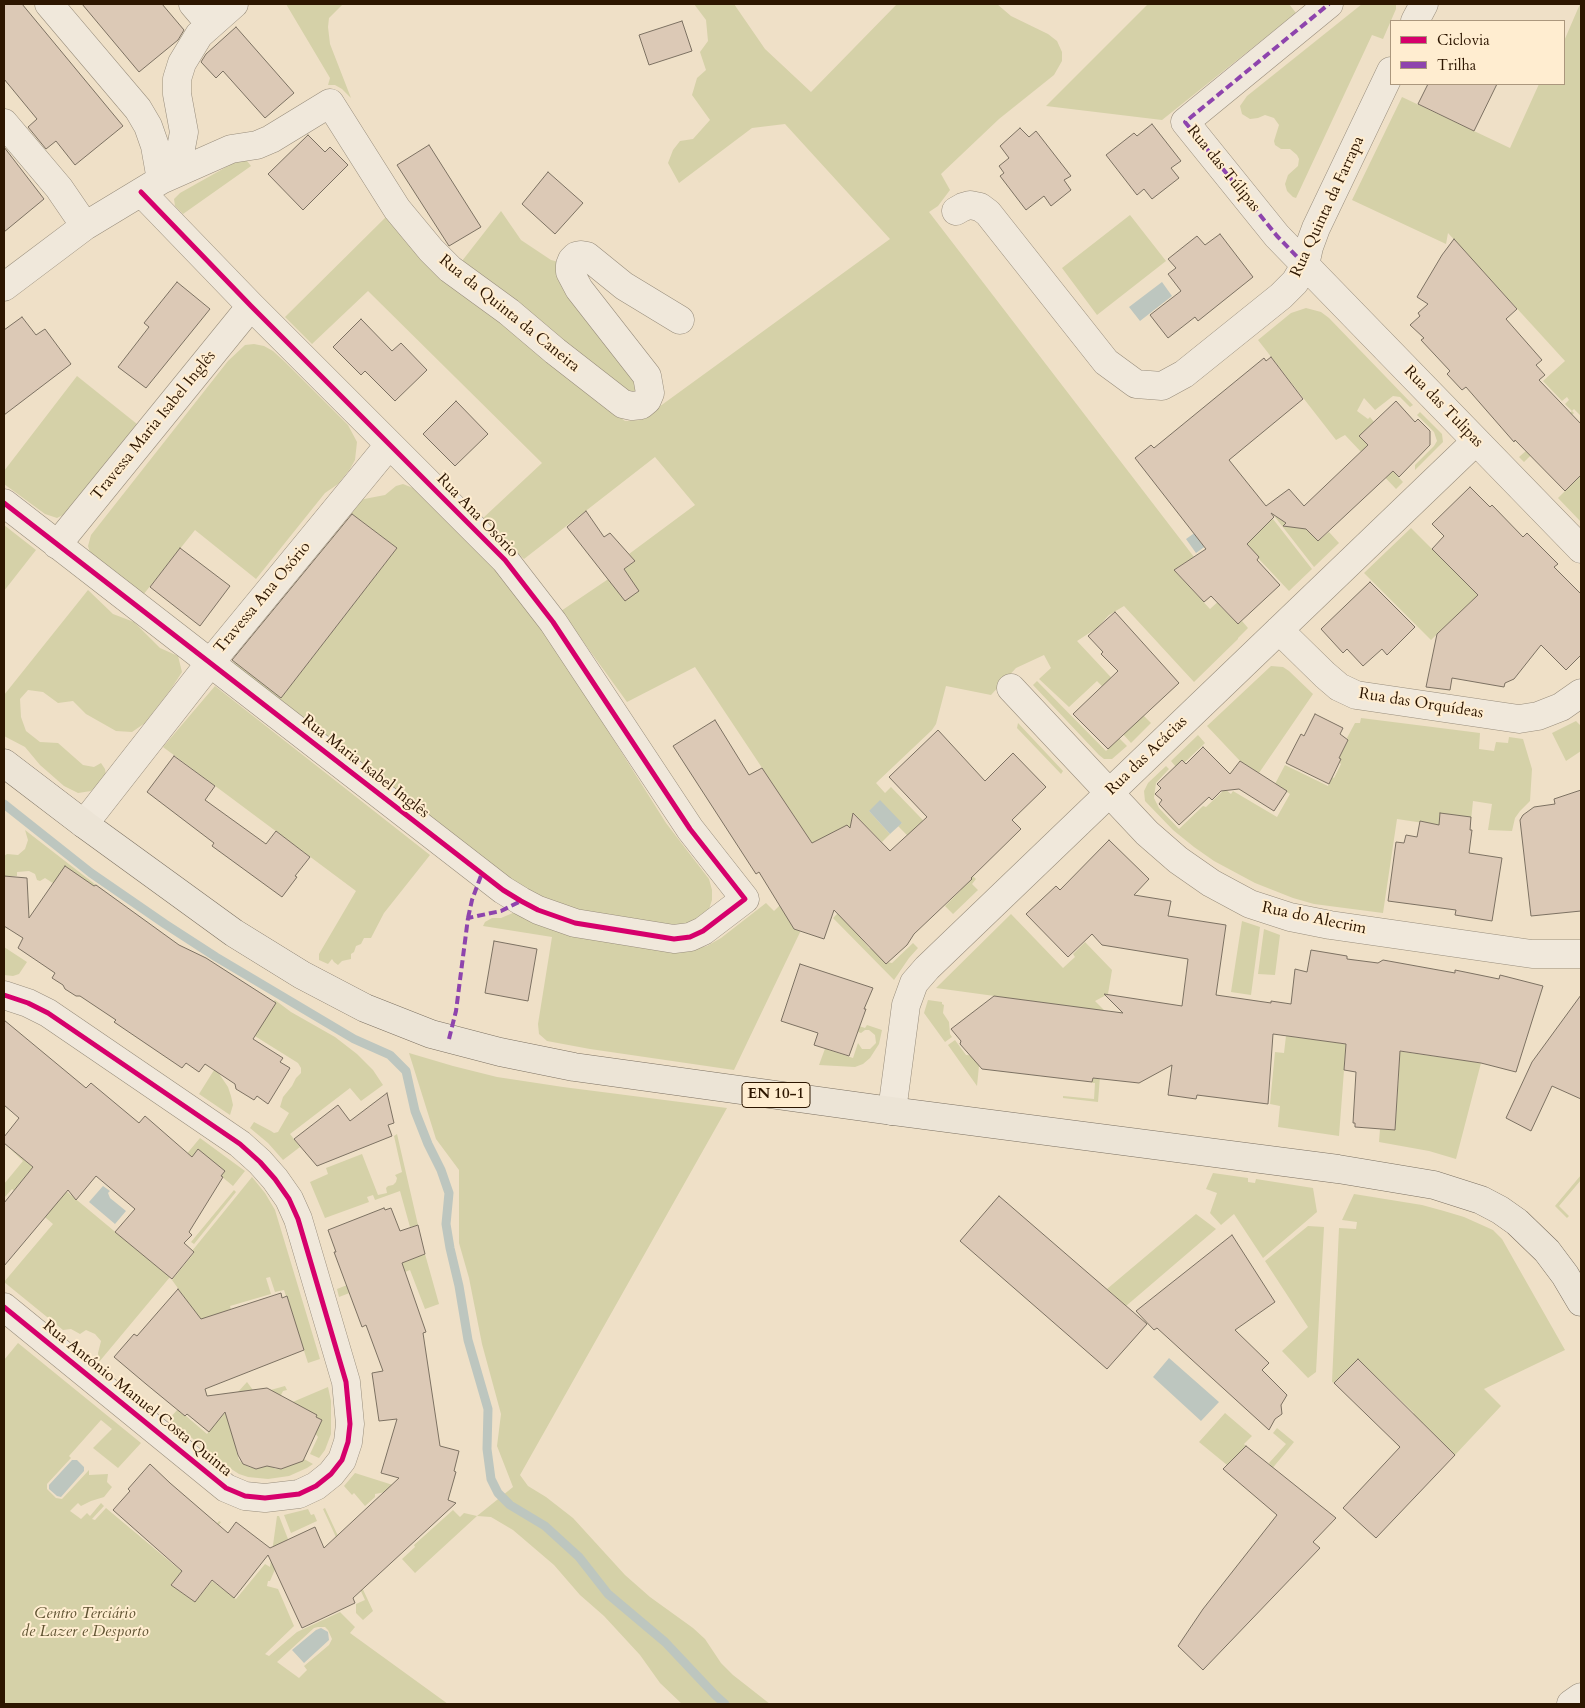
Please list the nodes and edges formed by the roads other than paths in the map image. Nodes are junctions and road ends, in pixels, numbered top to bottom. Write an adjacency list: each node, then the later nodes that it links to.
1 (49, 4): 9 (street)
2 (234, 4): 5 (street)
3 (1329, 4): 12 (street, Rua das Túlipas)
4 (1424, 4): 6 (street)
5 (202, 14): 9 (street)
6 (1416, 20)
7 (1390, 73): 12 (street, Rua Quinta da Farrapa)
8 (4, 123): 11 (street)
9 (151, 186): 11 (street); 14 (street, Rua Ana Osório); 15 (street, Rua da Quinta da Caneira)
10 (956, 211): 12 (street, Rua Quinta da Farrapa)
11 (85, 226): 13 (street)
12 (1305, 266): 16 (street, Rua das Tulipas)
13 (4, 288)
14 (251, 306): 17 (street, Rua Ana Osório); 19 (street, Travessa Maria Isabel Inglês)
15 (680, 320)
16 (1476, 441): 20 (street, Rua das Tulipas); 21 (street, Rua das Acácias)
17 (390, 445): 22 (street, Travessa Ana Osório); 28 (street, Rua Ana Osório)
18 (4, 503): 19 (street, Rua Maria Isabel Inglês)
19 (57, 545): 22 (street, Rua Maria Isabel Inglês)
20 (1581, 549)
21 (1279, 630): 24 (street, Rua das Orquídeas); 26 (street, Rua das Acácias)
22 (210, 663): 27 (street, Travessa Ana Osório); 28 (street, Rua Maria Isabel Inglês)
23 (1010, 688): 26 (street, Rua do Alecrim)
24 (1581, 693)
25 (4, 763): 27 (main road, EN 10-1)
26 (1109, 793): 29 (street, Rua do Alecrim); 33 (street, Rua das Acácias)
27 (84, 824): 33 (main road, EN 10-1)
28 (744, 899)
29 (1532, 954): 30 (street, Rua do Alecrim); 31 (street)
30 (1581, 954)
31 (1581, 966)
32 (4, 995): 35 (street, Rua António Manuel Costa Quinta)
33 (892, 1111): 34 (main road, EN 10-1)
34 (1581, 1302)
35 (4, 1307)
36 (1581, 1697): 37 (street)
37 (1571, 1704)

